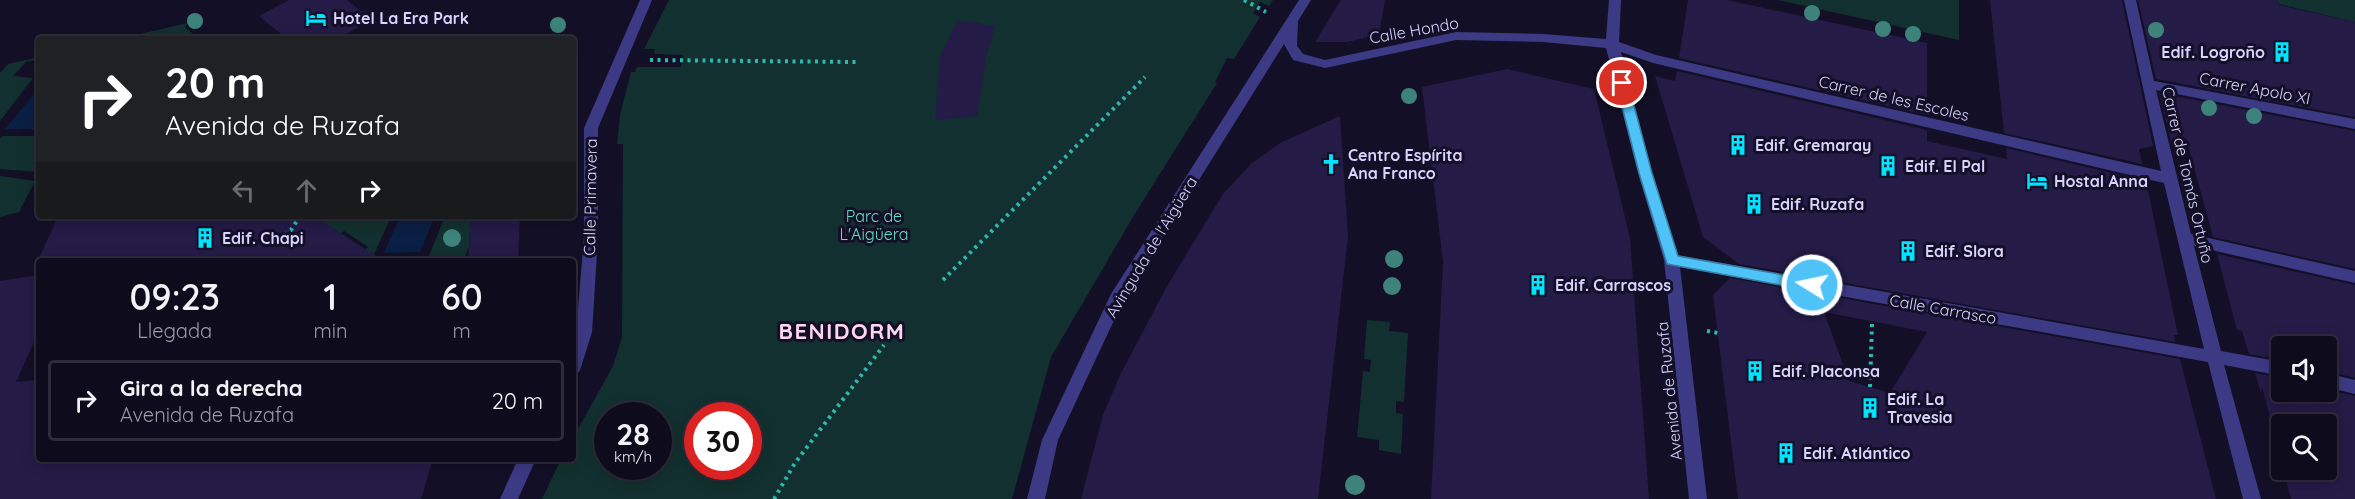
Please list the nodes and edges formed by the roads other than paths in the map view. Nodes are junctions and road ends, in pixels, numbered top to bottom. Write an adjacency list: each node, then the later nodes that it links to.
1 (646, 0): 13 (street, Calle Primavera)
2 (1305, 0): 5 (street, Avinguda de l'Aigüera)
3 (1615, 0): 6 (street, Avenida de Ruzafa)
4 (2130, 0): 7 (street, Carrer de Tomás Ortuño)
5 (1292, 21): 6 (street, Calle Hondo); 20 (street, Avinguda de l'Aigüera)
6 (1612, 44): 9 (street, Carrer de les Escoles); 11 (street, Avenida de Ruzafa)
7 (2148, 84): 8 (street, Carrer Apolo XI); 9 (street, Carrer de Tomás Ortuño)
8 (2355, 124)
9 (2171, 179): 10 (street, Carrer de Tomás Ortuño)
10 (2185, 238): 12 (street); 14 (street, Carrer de Tomás Ortuño)
11 (1672, 260): 14 (street, Calle Carrasco); 21 (street, Avenida de Ruzafa)
12 (2355, 277)
13 (576, 357)
14 (2214, 358): 15 (street, Calle Carrasco); 22 (street, Carrer de Tomás Ortuño)
15 (2271, 367)
16 (2337, 383): 17 (street)
17 (2355, 387)
18 (525, 462): 19 (street)
19 (508, 499)
20 (1036, 499)
21 (1698, 499)
22 (2252, 499)

